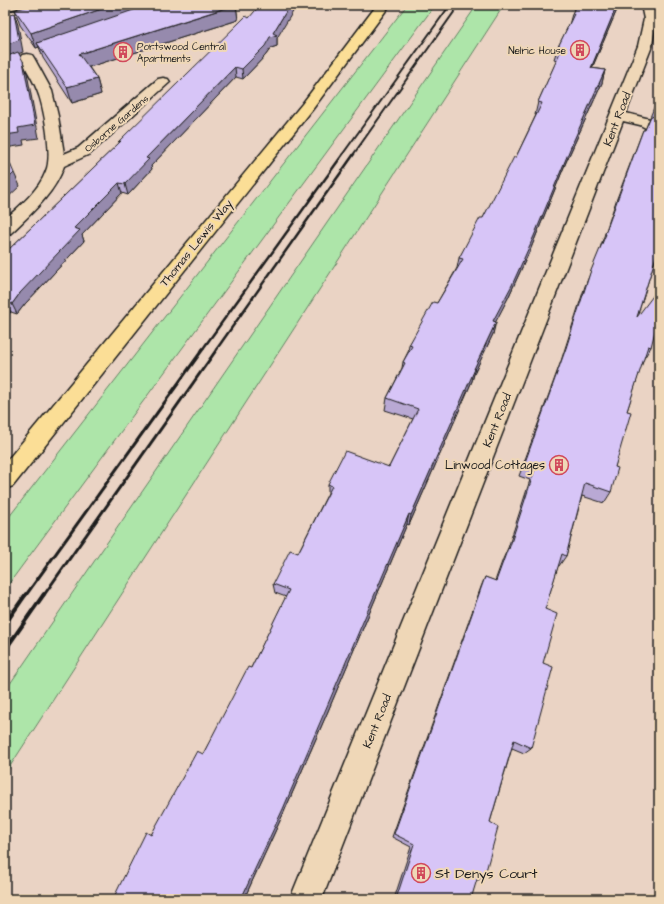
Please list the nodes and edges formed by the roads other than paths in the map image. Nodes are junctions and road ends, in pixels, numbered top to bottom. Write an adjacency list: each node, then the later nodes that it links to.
1 (13, 5): 4 (street)
2 (384, 5): 11 (main road, Thomas Lewis Way)
3 (647, 5): 7 (street, Kent Road)
4 (5, 7)
5 (42, 53): 9 (street)
6 (152, 87): 9 (street, Osborne Gardens)
7 (618, 116): 8 (street); 12 (street, Kent Road)
8 (659, 130)
9 (57, 163): 10 (street)
10 (5, 229)
11 (5, 479)
12 (306, 899)

